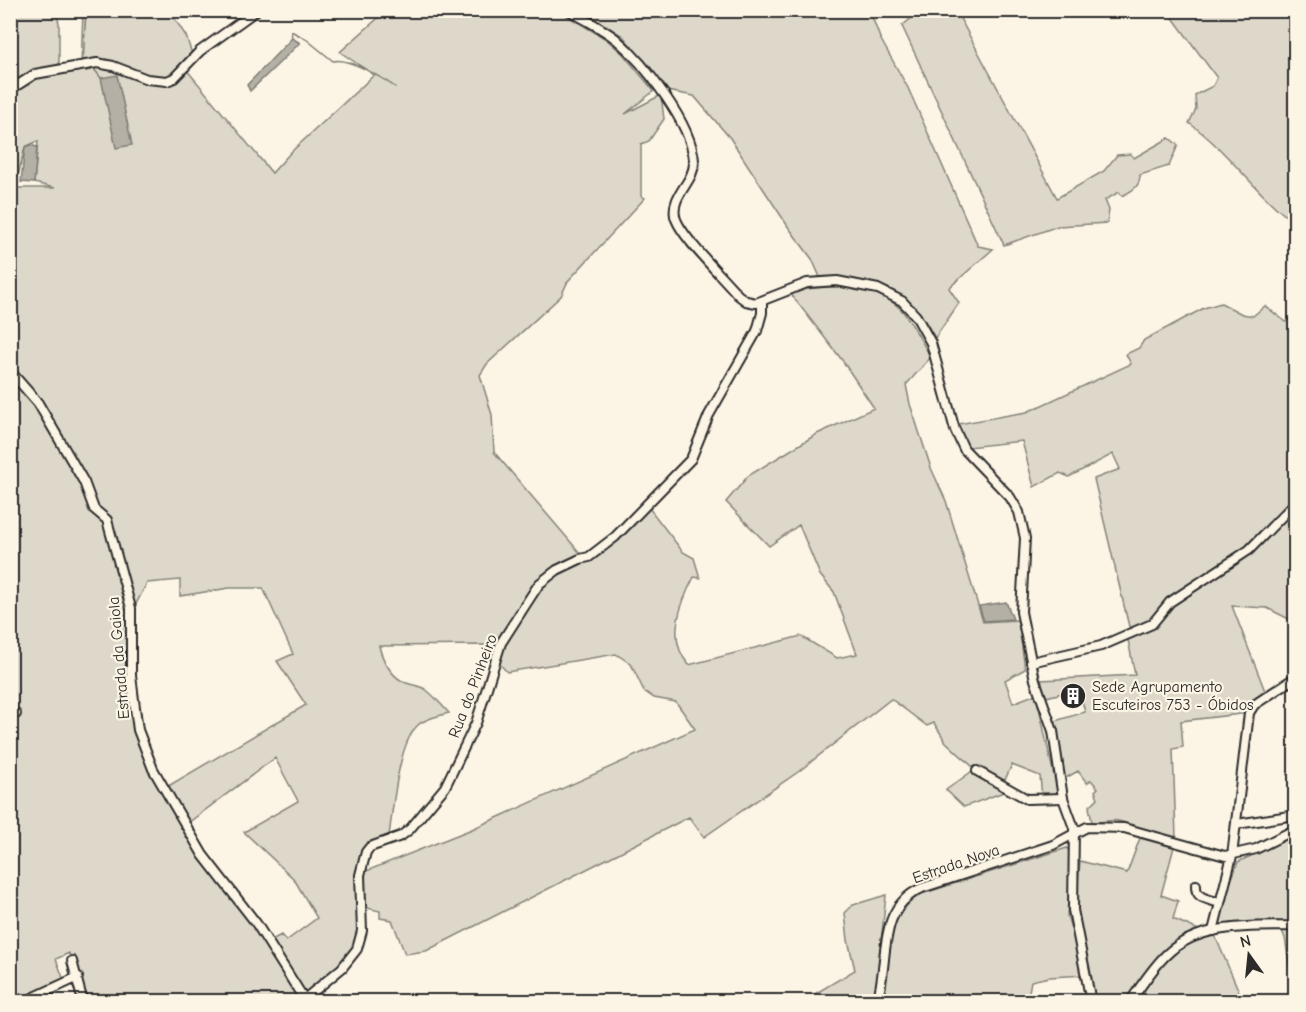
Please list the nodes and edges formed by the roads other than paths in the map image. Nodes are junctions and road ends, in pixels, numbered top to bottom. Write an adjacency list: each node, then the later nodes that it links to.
1 (257, 10): 3 (street)
2 (569, 10): 4 (street)
3 (10, 90)
4 (762, 302): 7 (street); 22 (street, Rua do Pinheiro)
5 (10, 371): 22 (street, Estrada da Gaiola)
6 (1296, 502): 7 (street)
7 (1031, 662): 10 (street)
8 (1296, 677): 12 (street)
9 (977, 771): 10 (street)
10 (1063, 798): 14 (street)
11 (1296, 815): 12 (street)
12 (1236, 824): 15 (street)
13 (1296, 829): 15 (street)
14 (1075, 836): 15 (street, Estrada Nova); 25 (street, Estrada Nova); 26 (street)
15 (1232, 856): 17 (street)
16 (1196, 885): 17 (street)
17 (1220, 903): 19 (street)
18 (1296, 926): 19 (street)
19 (1213, 931): 27 (street)
20 (72, 962): 21 (street)
21 (78, 977): 23 (street); 24 (street)
22 (302, 1000)
23 (24, 1002)
24 (82, 1002)
25 (877, 1002)
26 (1091, 1002)
27 (1130, 1002)

